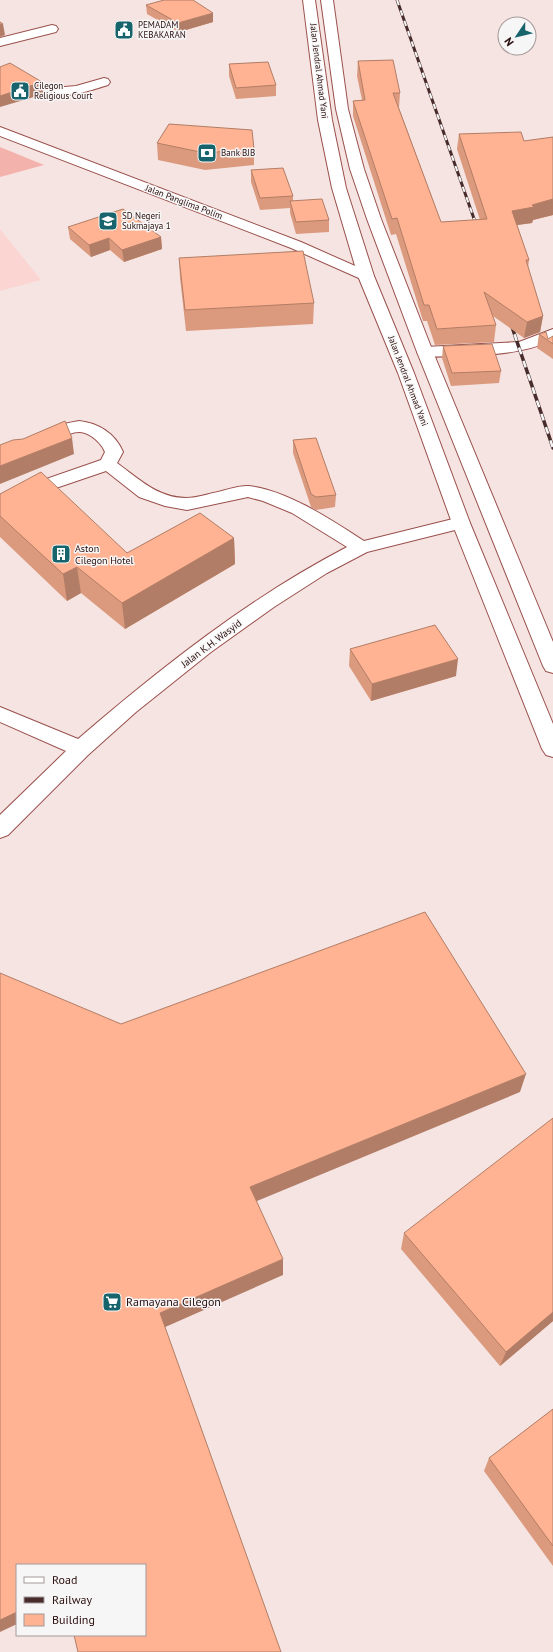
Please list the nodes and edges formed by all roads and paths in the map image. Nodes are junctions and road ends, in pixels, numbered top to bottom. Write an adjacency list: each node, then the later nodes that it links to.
1 (310, 0): 8 (main road, Jalan Jendral Ahmad Yani)
2 (327, 0): 10 (main road, Jalan Jendral Ahmad Yani)
3 (52, 29): 4 (main road)
4 (0, 42)
5 (104, 82): 6 (main road)
6 (57, 91)
7 (0, 131): 8 (main road, Jalan Panglima Polim)
8 (366, 276): 14 (main road, Jalan Jendral Ahmad Yani)
9 (553, 334): 10 (main road)
10 (425, 352): 16 (main road, Jalan Jendral Ahmad Yani)
11 (26, 447): 12 (main road)
12 (108, 464): 13 (main road); 15 (main road)
13 (0, 500)
14 (461, 523): 15 (main road, Jalan K.H. Wasyid); 19 (main road, Jalan Jendral Ahmad Yani)
15 (361, 548): 18 (main road, Jalan K.H. Wasyid)
16 (553, 666)
17 (0, 714): 18 (main road)
18 (81, 749): 20 (main road, Jalan K.H. Wasyid)
19 (553, 749)
20 (0, 829)

